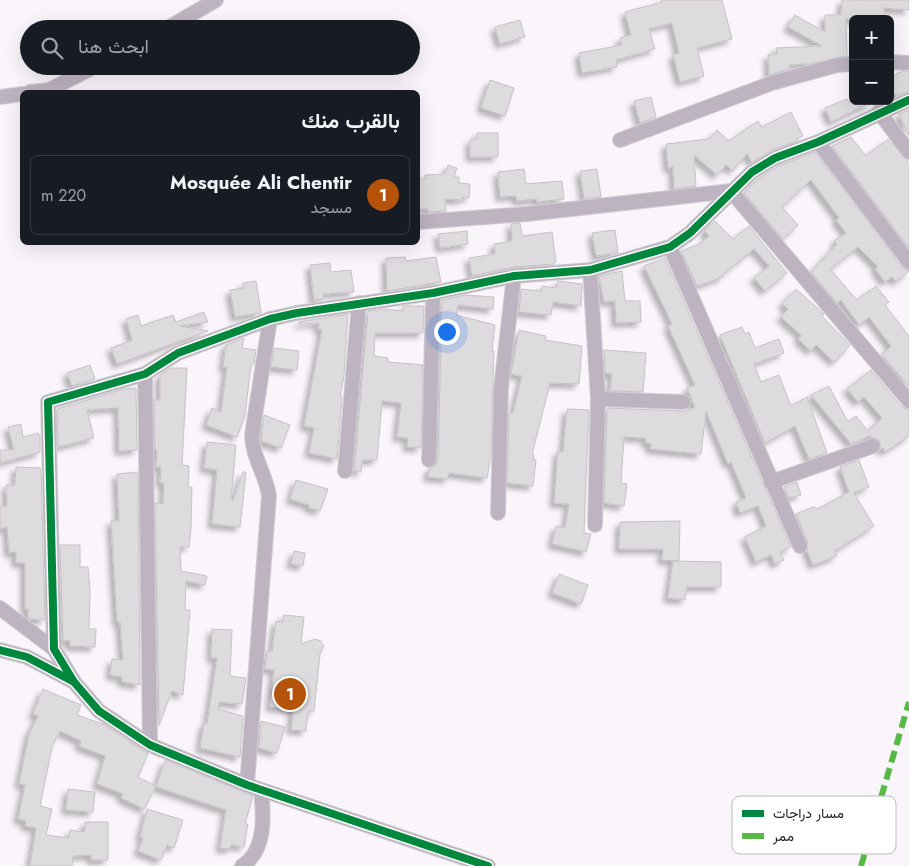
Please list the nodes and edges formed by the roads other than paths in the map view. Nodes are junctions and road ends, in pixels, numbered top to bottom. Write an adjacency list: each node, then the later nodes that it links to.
1 (216, 0): 2 (street)
2 (182, 20)
3 (894, 62): 4 (street)
4 (909, 63)
5 (849, 64): 12 (street)
6 (78, 75): 7 (street)
7 (49, 90)
8 (20, 94): 9 (street)
9 (0, 97)
10 (909, 100): 11 (street)
11 (879, 112): 13 (street); 14 (street)
12 (620, 140)
13 (818, 142): 15 (street); 18 (street)
14 (909, 152)
15 (731, 191): 16 (street); 17 (street); 26 (street)
16 (420, 222)
17 (670, 247): 19 (street); 31 (street)
18 (909, 262)
19 (590, 270): 20 (street); 25 (street)
20 (514, 276): 21 (street); 32 (street)
21 (434, 293): 22 (street); 29 (street)
22 (359, 303): 23 (street); 30 (street)
23 (270, 319): 24 (street); 40 (street)
24 (145, 374): 36 (street); 39 (street)
25 (598, 400): 27 (street); 33 (street)
26 (909, 401)
27 (683, 402)
28 (873, 446): 31 (street)
29 (428, 460)
30 (345, 471)
31 (771, 482): 34 (street)
32 (498, 513)
33 (595, 525)
34 (800, 546)
35 (0, 608): 36 (street)
36 (54, 649): 38 (street)
37 (0, 650): 38 (street)
38 (74, 682): 39 (street)
39 (150, 745): 40 (street)
40 (246, 785): 41 (street)
41 (261, 790): 42 (street); 43 (street)
42 (242, 866)
43 (488, 866)

